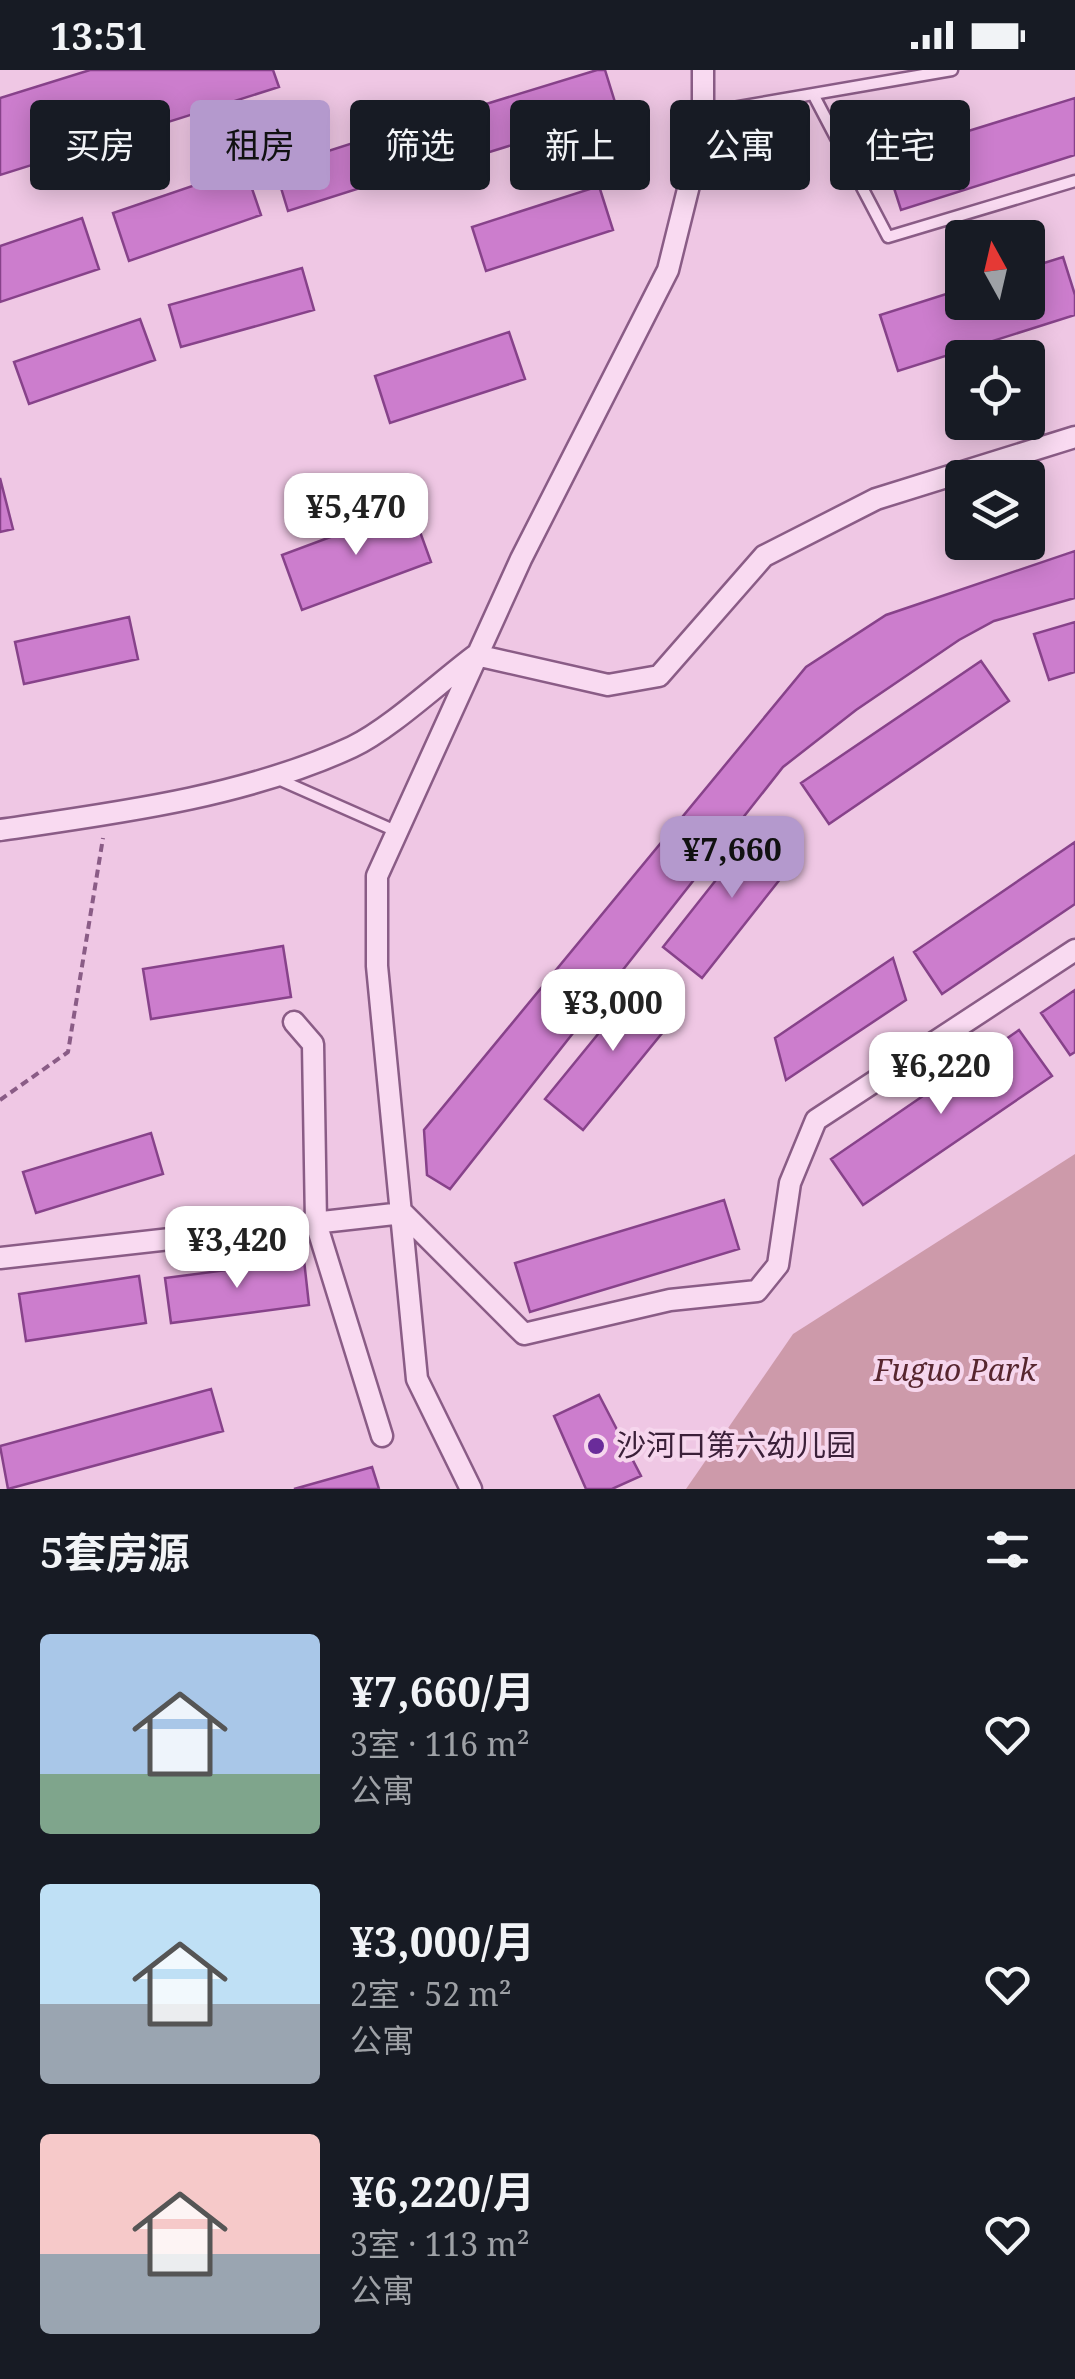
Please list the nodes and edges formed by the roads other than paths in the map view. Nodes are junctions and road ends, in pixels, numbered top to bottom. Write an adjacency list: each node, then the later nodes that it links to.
1 (703, 70): 4 (street)
2 (952, 70): 3 (lane)
3 (814, 94): 5 (lane); 6 (lane)
4 (703, 100)
5 (779, 100)
6 (1075, 181)
7 (688, 190): 9 (street)
8 (1075, 437): 9 (street)
9 (476, 654): 10 (street); 12 (street)
10 (273, 777): 11 (street); 12 (lane)
11 (0, 830)
12 (398, 832): 15 (street)
13 (1075, 950): 15 (street)
14 (294, 1022): 16 (street)
15 (403, 1213): 16 (street); 19 (street)
16 (316, 1223): 17 (street); 18 (street)
17 (0, 1258)
18 (382, 1436)
19 (471, 1489)

